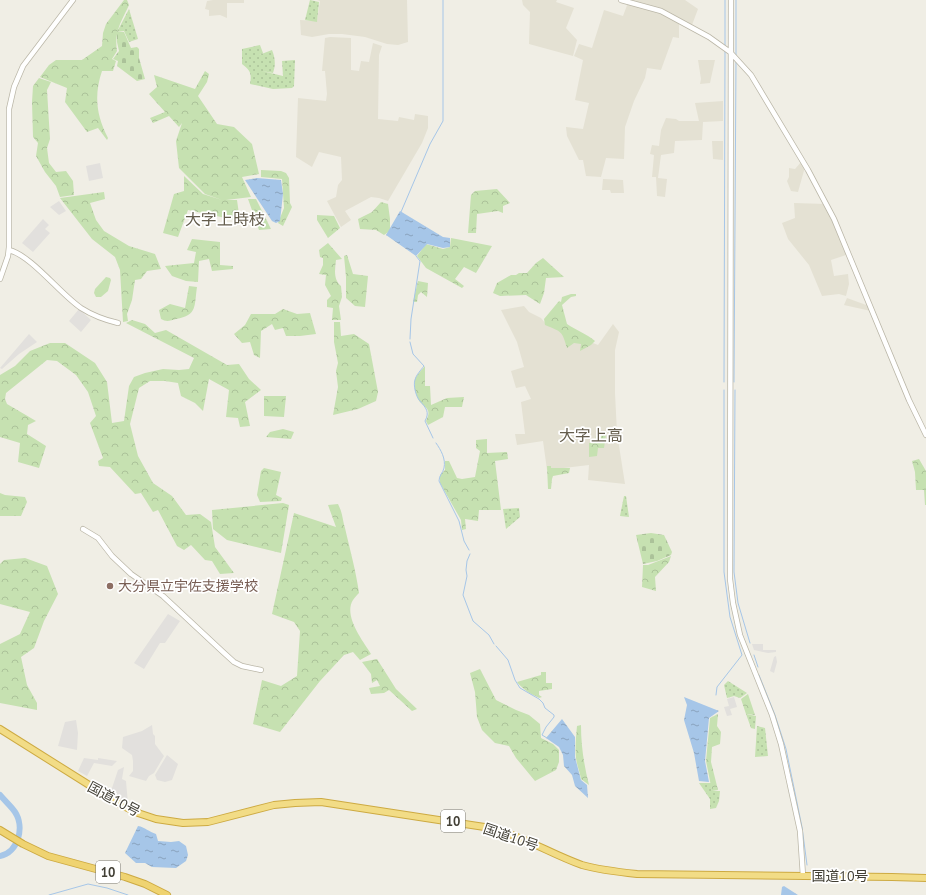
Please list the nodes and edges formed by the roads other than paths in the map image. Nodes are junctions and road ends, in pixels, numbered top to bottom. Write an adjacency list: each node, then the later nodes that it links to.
1 (74, 0): 5 (street)
2 (621, 0): 4 (street)
3 (731, 0): 4 (street)
4 (727, 49): 8 (street); 13 (street)
5 (9, 250): 6 (street); 7 (street)
6 (0, 279)
7 (118, 323)
8 (926, 435)
9 (83, 528): 10 (street)
10 (261, 670)
11 (0, 729): 13 (highway, 国道10号 / 10)
12 (0, 830): 15 (highway, 10)
13 (803, 876): 14 (highway, 国道10号 / 10)
14 (926, 878)
15 (167, 895)

